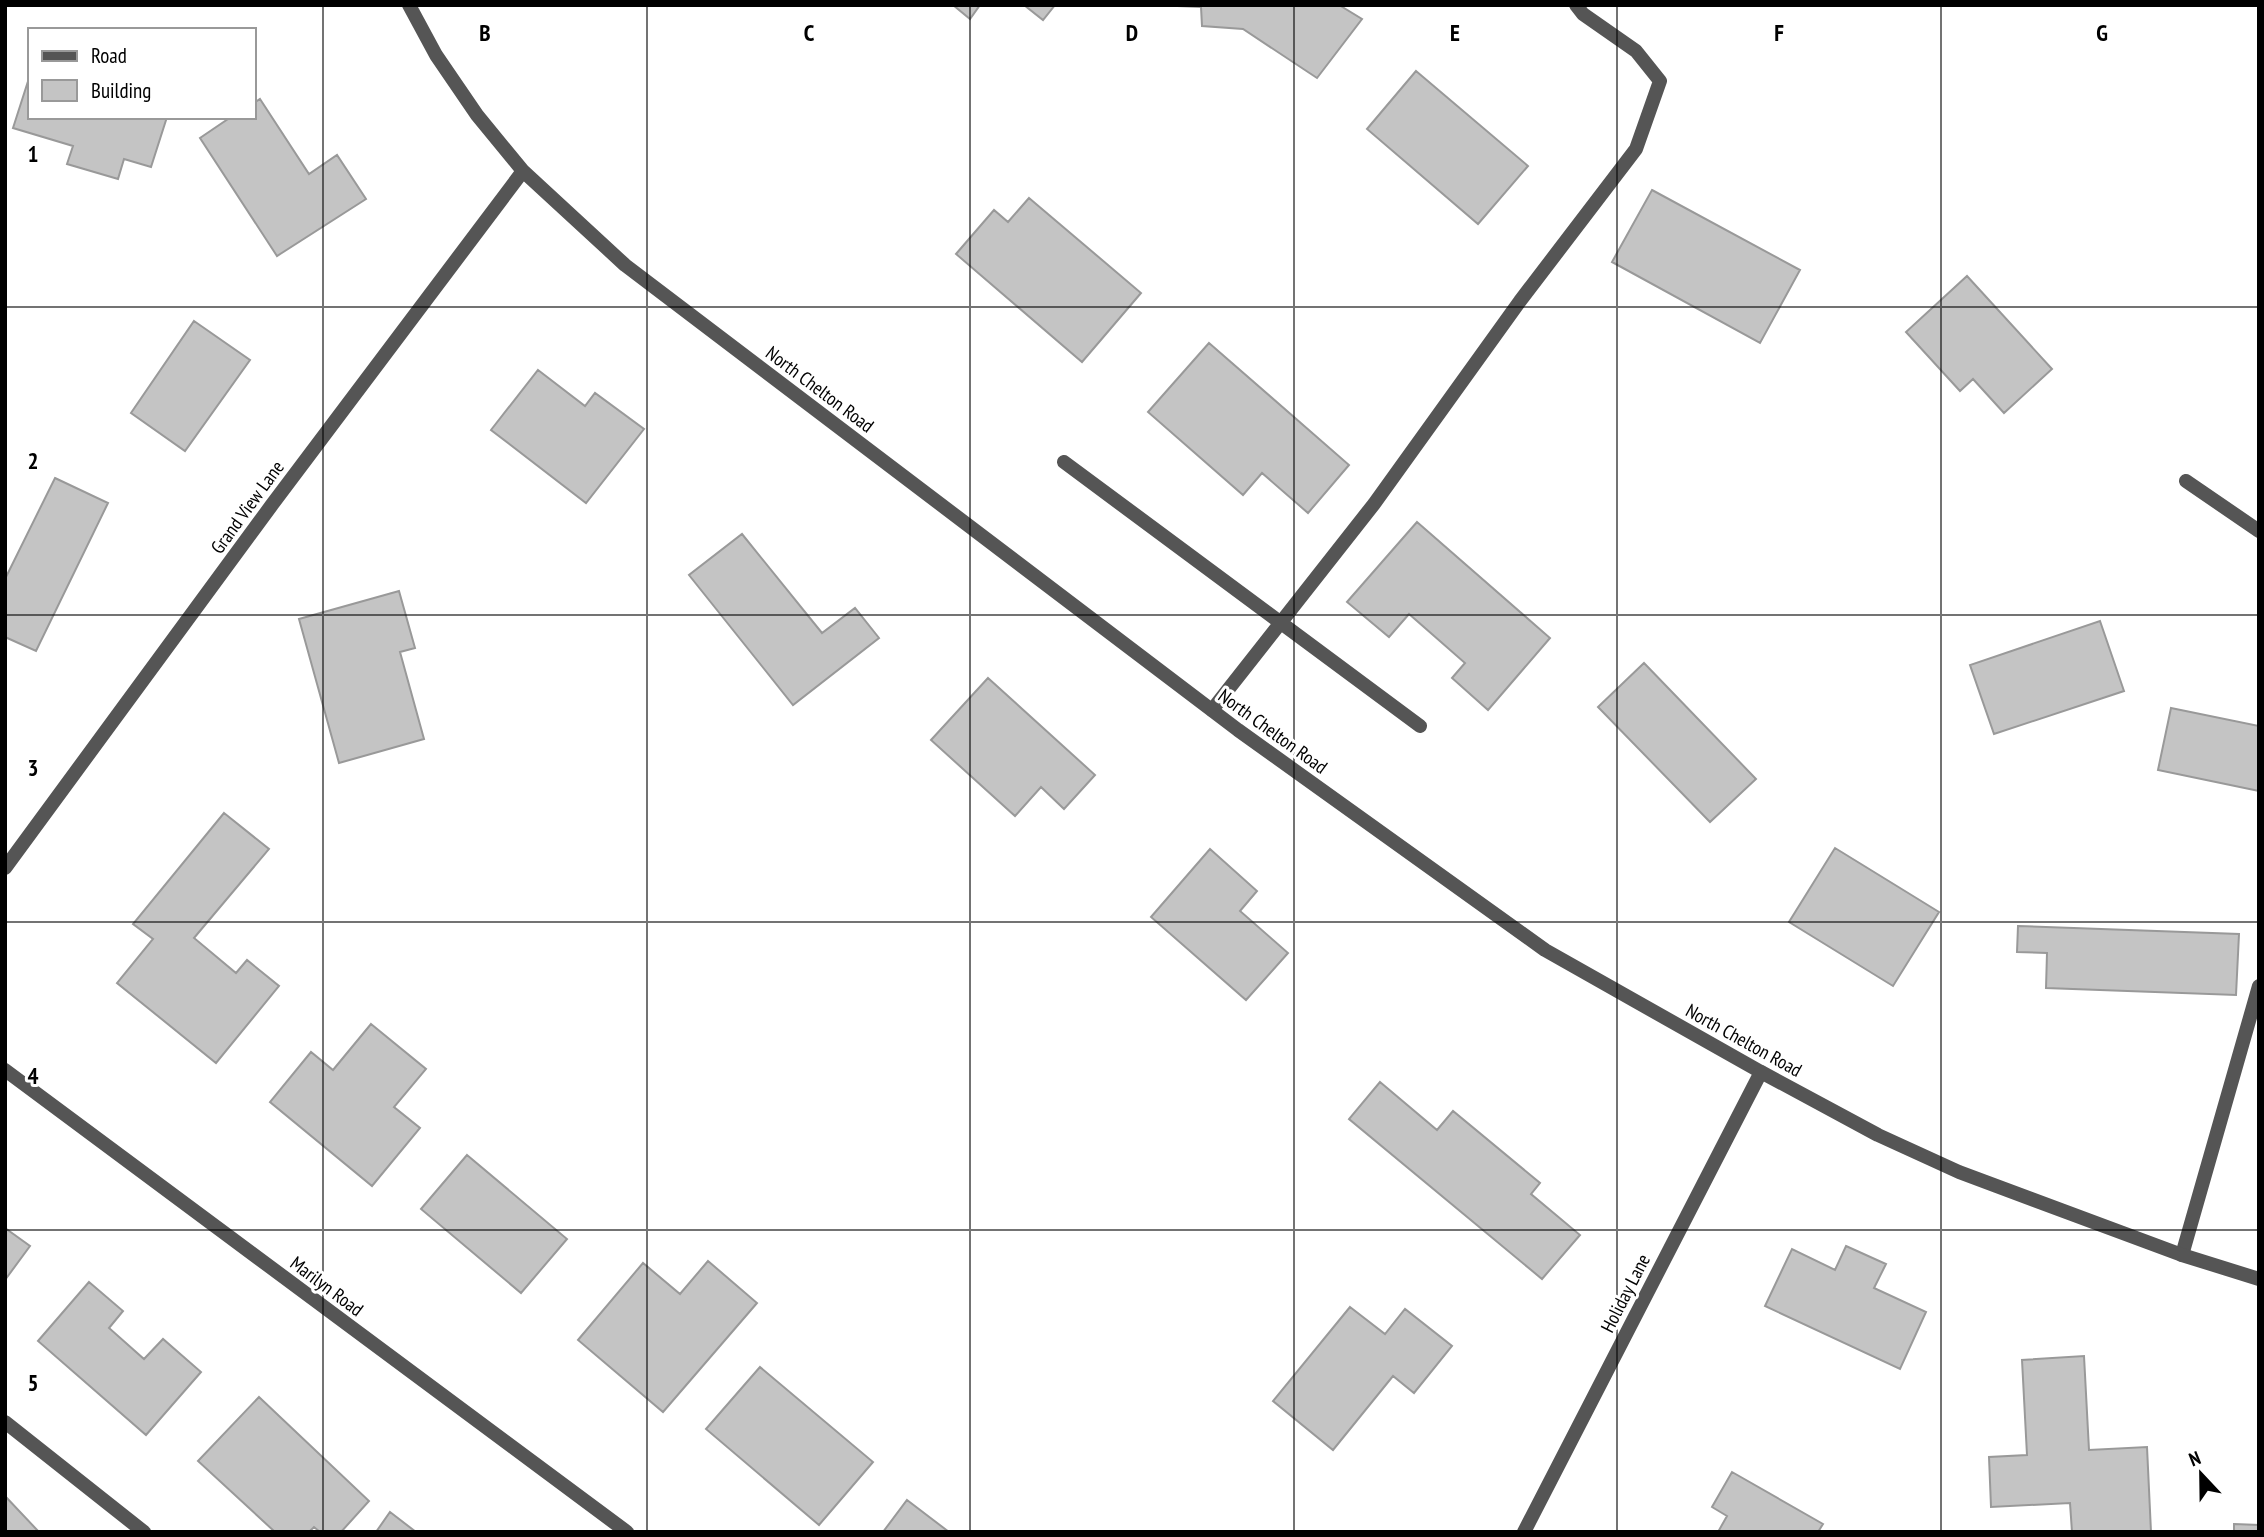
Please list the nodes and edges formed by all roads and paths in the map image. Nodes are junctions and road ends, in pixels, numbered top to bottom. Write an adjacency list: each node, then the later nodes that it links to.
1 (409, 5): 3 (street, North Chelton Road)
2 (1576, 5): 7 (street)
3 (523, 171): 8 (street, North Chelton Road); 10 (street, Grand View Lane)
4 (1064, 462): 7 (street)
5 (2186, 481): 6 (street)
6 (2259, 531)
7 (1281, 622): 8 (street); 9 (street)
8 (1212, 710): 13 (street, North Chelton Road)
9 (1420, 726)
10 (5, 869)
11 (2259, 986): 14 (street)
12 (5, 1070): 18 (street, Marilyn Road)
13 (1761, 1072): 14 (street, North Chelton Road); 19 (street, Holiday Lane)
14 (2182, 1255): 15 (street, North Chelton Road)
15 (2259, 1279)
16 (5, 1422): 17 (street)
17 (144, 1532)
18 (627, 1532)
19 (1524, 1532)

